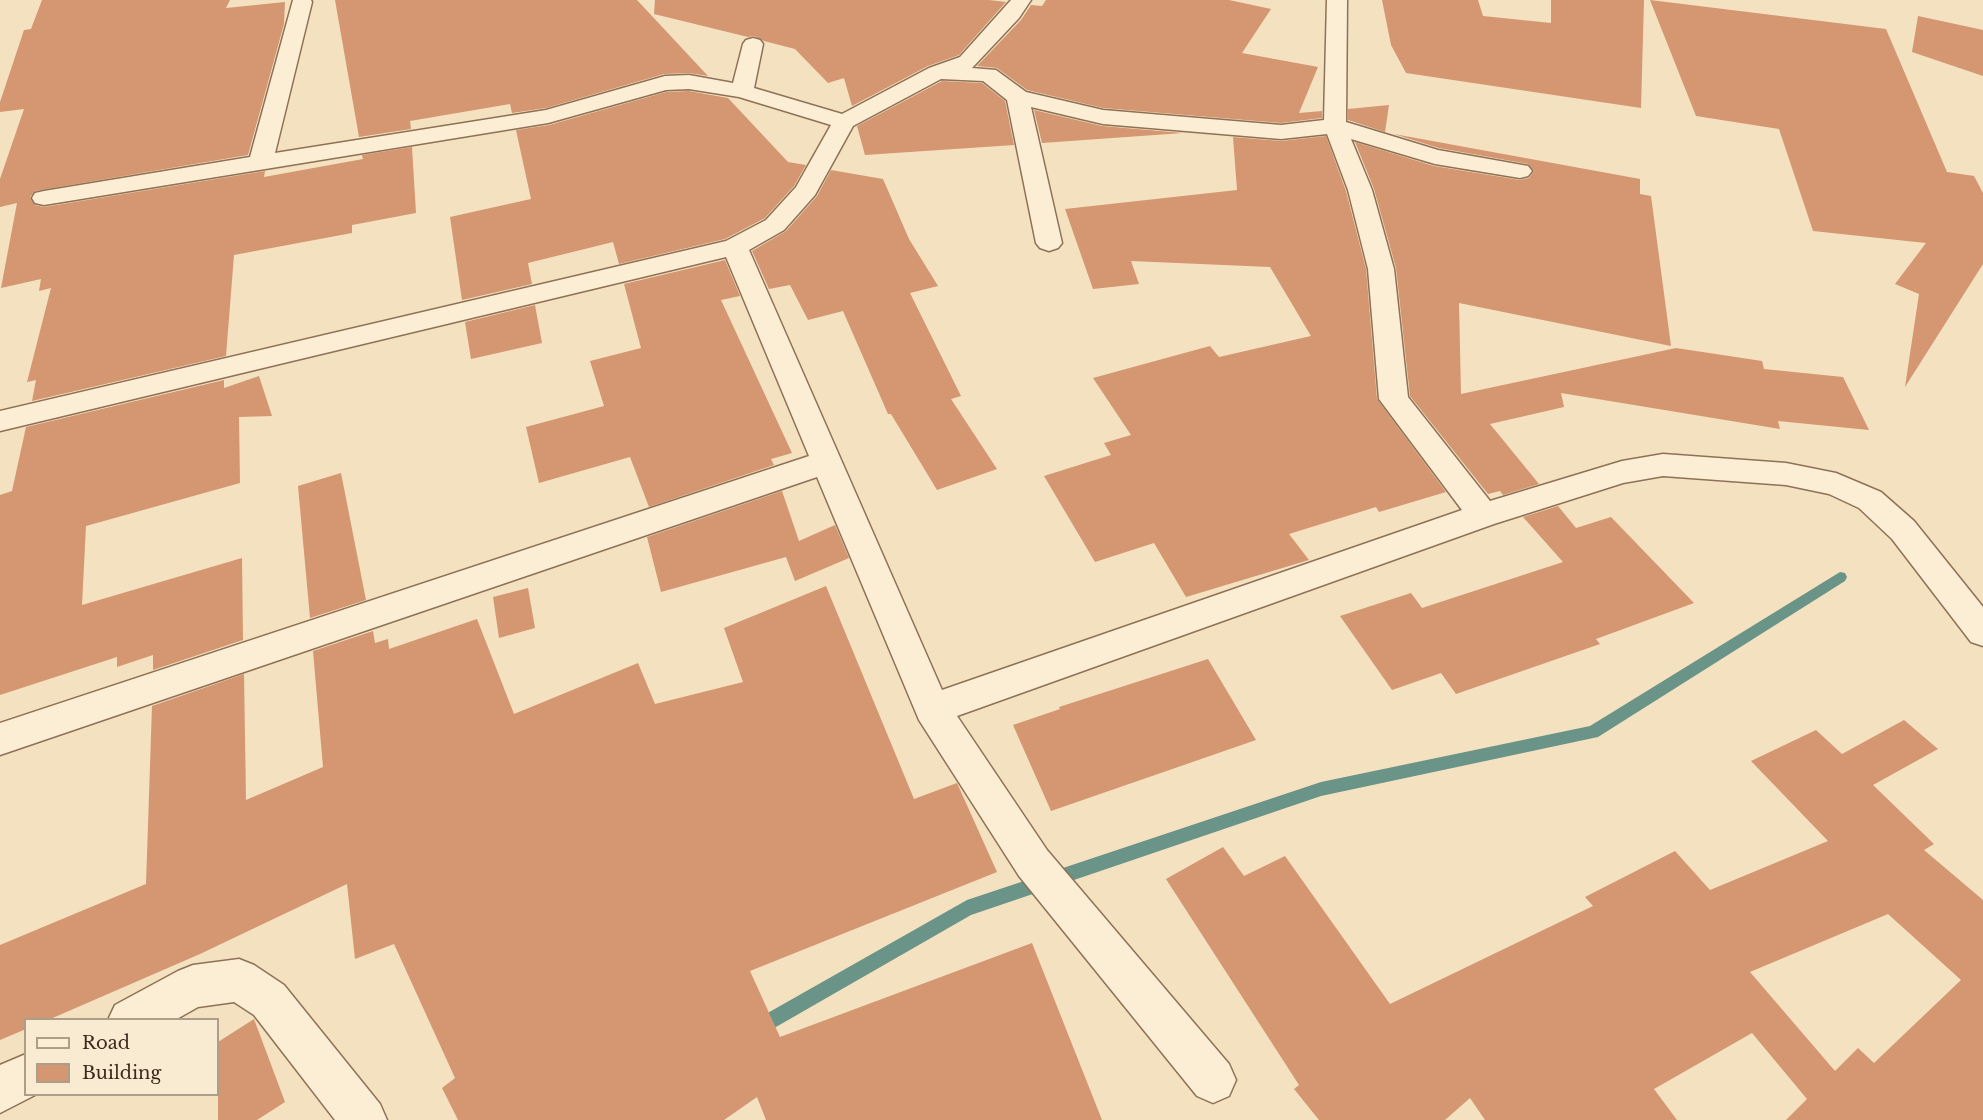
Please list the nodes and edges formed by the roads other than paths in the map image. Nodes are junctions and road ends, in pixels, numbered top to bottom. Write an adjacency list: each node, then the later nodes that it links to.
1 (1021, 0): 5 (street)
2 (1337, 0): 11 (street)
3 (302, 2): 12 (street)
4 (753, 44): 8 (street)
5 (968, 62): 6 (street); 7 (street)
6 (938, 73): 7 (street); 10 (street)
7 (988, 75): 9 (street)
8 (742, 91): 10 (street); 12 (street)
9 (1018, 97): 11 (street); 15 (street)
10 (844, 122): 16 (street)
11 (1335, 126): 13 (street); 19 (street)
12 (261, 161): 14 (street)
13 (1520, 171)
14 (44, 198)
15 (1049, 243)
16 (735, 247): 17 (street); 18 (street)
17 (0, 420)
18 (826, 462): 21 (street); 22 (street)
19 (1483, 515): 20 (street); 21 (street)
20 (1983, 632)
21 (932, 709): 25 (street)
22 (0, 739)
23 (134, 1018): 27 (street)
24 (24, 1077): 26 (street)
25 (1213, 1080)
26 (0, 1090)
27 (364, 1120)

